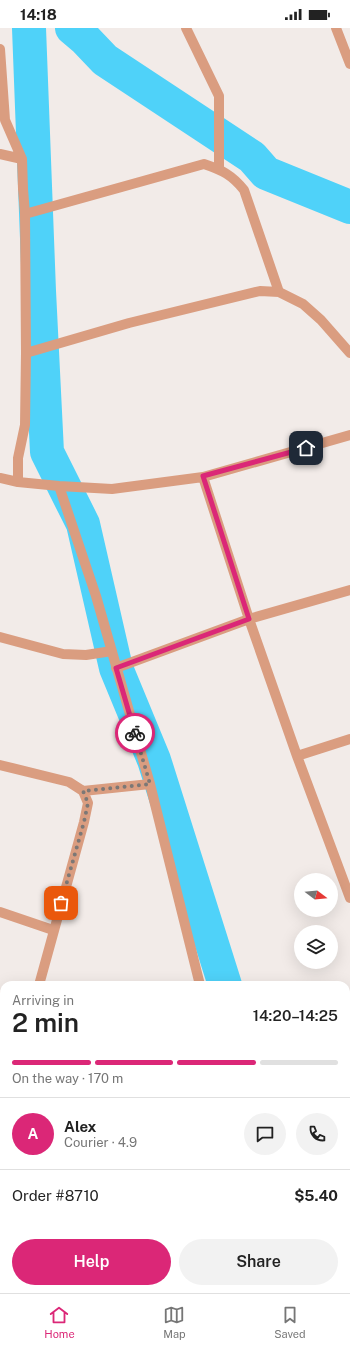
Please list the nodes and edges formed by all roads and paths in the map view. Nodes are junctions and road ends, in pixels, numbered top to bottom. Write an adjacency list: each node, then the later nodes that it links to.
1 (186, 28): 7 (street)
2 (336, 28): 4 (street)
3 (0, 49): 6 (street)
4 (350, 64)
5 (0, 154): 6 (street)
6 (22, 159): 8 (street)
7 (219, 169): 8 (street); 9 (street)
8 (25, 214): 10 (street)
9 (280, 292): 10 (street); 11 (street)
10 (26, 352): 15 (street)
11 (350, 354)
12 (350, 435): 13 (street)
13 (203, 476): 16 (street); 18 (street)
14 (0, 478): 15 (street)
15 (18, 482): 16 (street)
16 (59, 486): 20 (street)
17 (350, 590): 18 (street)
18 (249, 619): 21 (street); 23 (street)
19 (0, 637): 20 (street)
20 (112, 651): 21 (street)
21 (116, 668): 25 (street)
22 (350, 739): 23 (street)
23 (298, 756): 27 (street)
24 (0, 765): 26 (street)
25 (150, 784): 26 (street); 31 (street)
26 (83, 791): 29 (street)
27 (349, 893)
28 (0, 912): 29 (street)
29 (53, 930): 30 (street)
30 (39, 981)
31 (199, 981)

